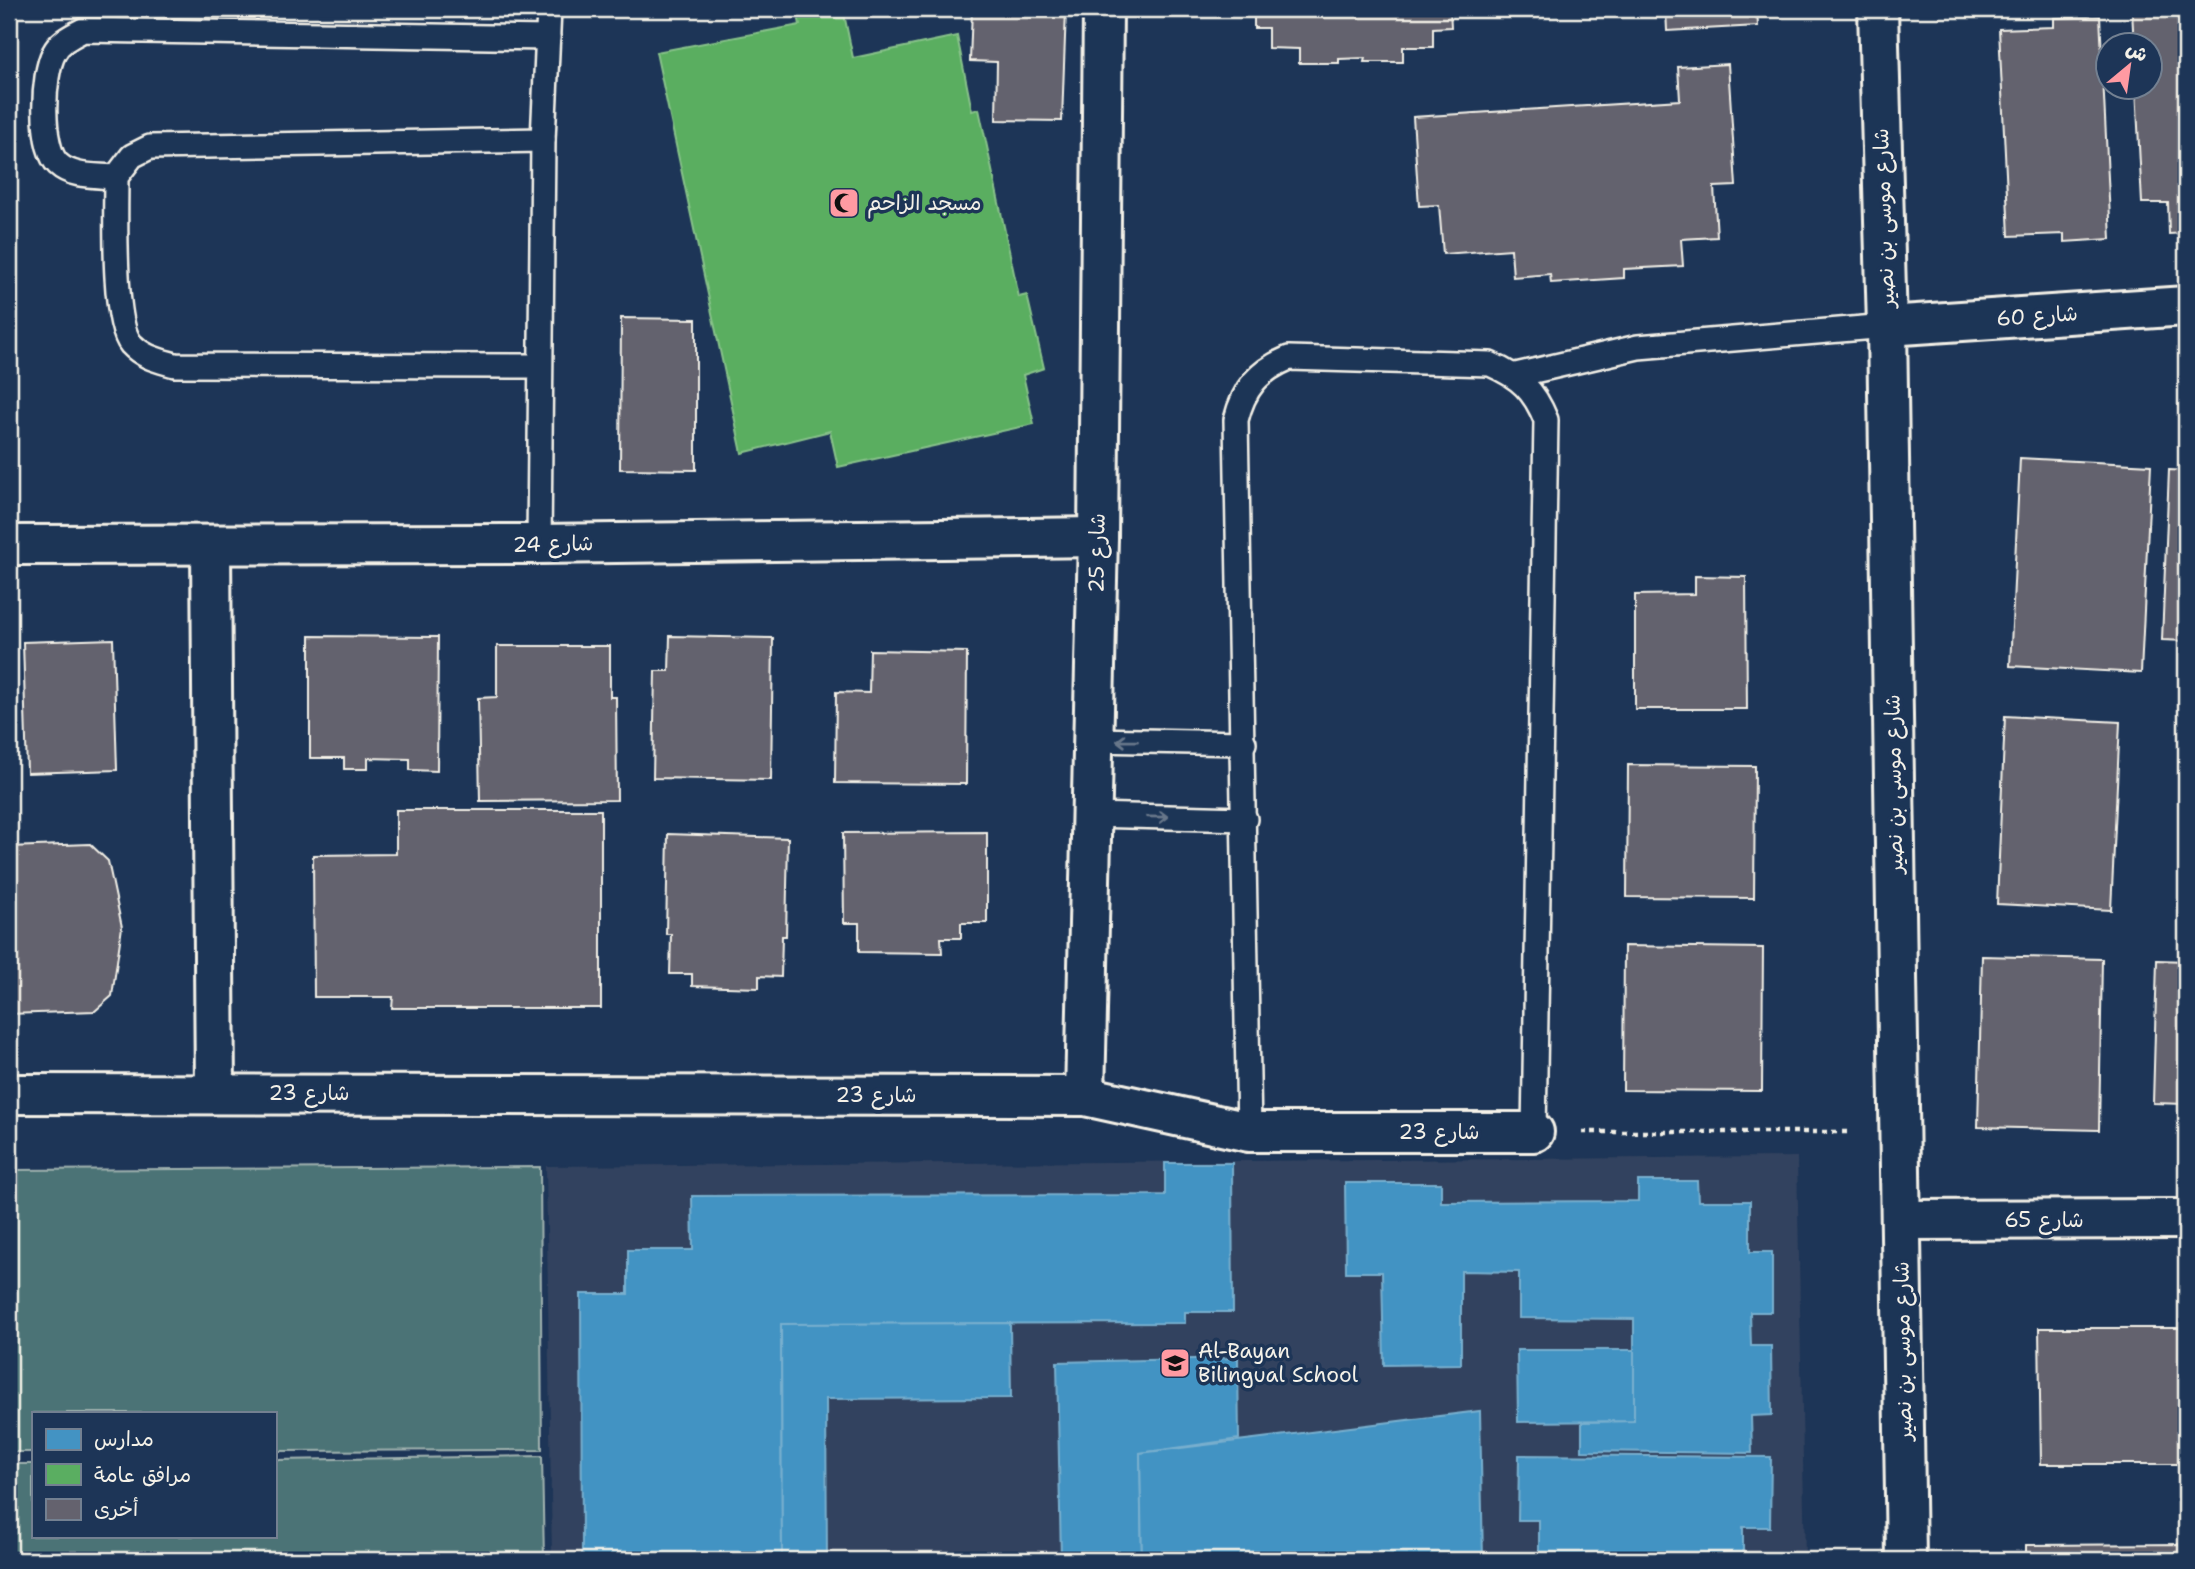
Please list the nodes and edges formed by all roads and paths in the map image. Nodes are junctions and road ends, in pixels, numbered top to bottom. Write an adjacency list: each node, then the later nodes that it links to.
1 (549, 9): 4 (lane)
2 (1103, 9): 11 (street, شارع 25)
3 (1878, 9): 8 (street, شارع موسى بن نصير)
4 (548, 38): 5 (lane); 6 (lane)
5 (543, 140): 6 (lane); 9 (lane)
6 (116, 177): 9 (lane)
7 (2186, 306): 8 (street, شارع 60)
8 (1887, 326): 10 (lane); 24 (street, شارع موسى بن نصير)
9 (540, 366): 12 (lane)
10 (1516, 375): 16 (lane); 23 (lane)
11 (1098, 537): 12 (street, شارع 24); 15 (street, شارع 25)
12 (538, 544): 14 (street, شارع 24)
13 (9, 545): 14 (street, شارع 24)
14 (211, 547): 19 (street)
15 (1092, 740): 16 (lane, one-way to 15); 17 (street, شارع 25)
16 (1244, 743): 18 (lane)
17 (1090, 815): 18 (lane, one-way to 18); 21 (street, شارع 25)
18 (1245, 819): 22 (lane)
19 (215, 1093): 20 (street, شارع 23); 21 (street, شارع 23)
20 (9, 1094)
21 (1085, 1096): 22 (street, شارع 23)
22 (1249, 1132): 23 (street, شارع 23)
23 (1534, 1132): 24 (path)
24 (1899, 1132): 26 (street, شارع موسى بن نصير)
25 (2186, 1219): 26 (street, شارع 65)
26 (1901, 1220): 27 (street, شارع موسى بن نصير)
27 (1906, 1560)

